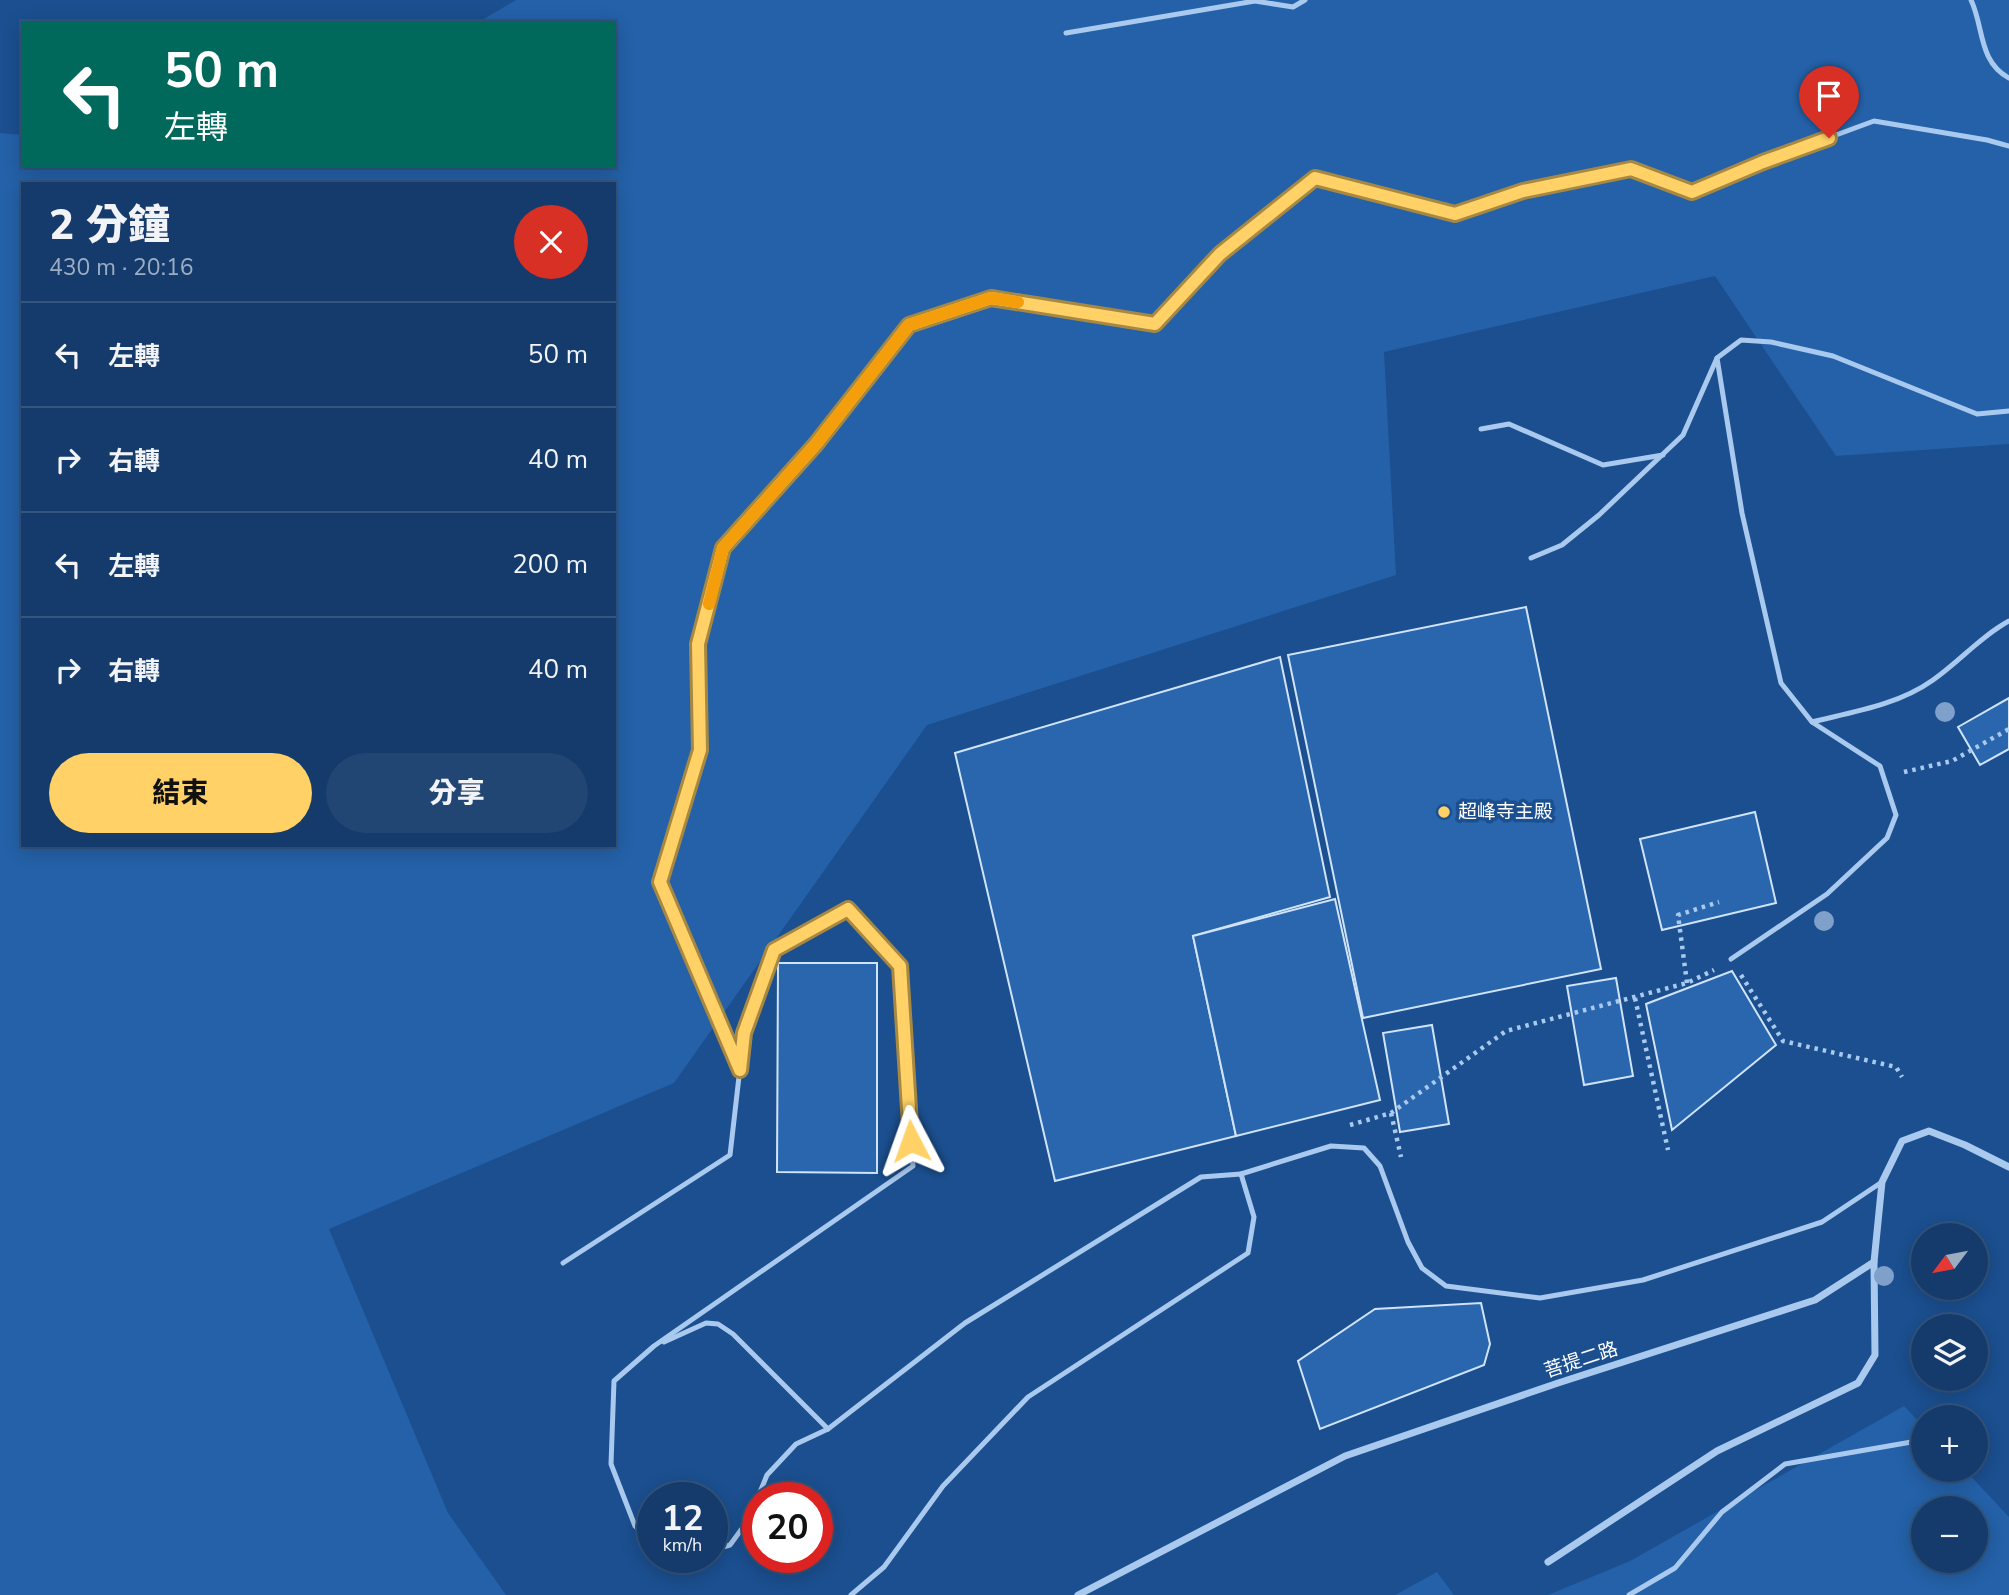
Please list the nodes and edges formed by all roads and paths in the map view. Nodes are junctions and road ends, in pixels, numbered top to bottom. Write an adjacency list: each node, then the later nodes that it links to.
1 (1305, 0): 3 (lane)
2 (1971, 0): 4 (lane)
3 (1066, 33)
4 (2009, 78)
5 (2009, 146): 19 (lane)
6 (1717, 358): 7 (lane); 9 (lane); 12 (lane)
7 (2009, 411)
8 (1480, 429): 9 (lane)
9 (1662, 455): 10 (lane)
10 (1531, 558)
11 (2009, 621): 12 (lane)
12 (1812, 722): 14 (lane)
13 (2009, 729): 14 (path)
14 (1884, 776): 16 (lane)
15 (1718, 902): 17 (path)
16 (1731, 959): 17 (path); 20 (path)
17 (1687, 983): 18 (path)
18 (1635, 998): 21 (path); 22 (path)
19 (740, 1070): 27 (lane); 28 (lane)
20 (1902, 1077)
21 (1340, 1127)
22 (1668, 1150)
23 (2009, 1167): 25 (street)
24 (1241, 1174): 25 (lane); 29 (lane); 34 (lane)
25 (1882, 1182): 26 (street)
26 (1874, 1262): 33 (street); 35 (street, 菩提二路)
27 (563, 1263)
28 (654, 1346): 29 (lane); 31 (lane)
29 (828, 1429): 32 (lane)
30 (1911, 1442): 36 (lane)
31 (637, 1528)
32 (728, 1545)
33 (1548, 1562)
34 (851, 1595)
35 (1078, 1595)
36 (1629, 1595)

